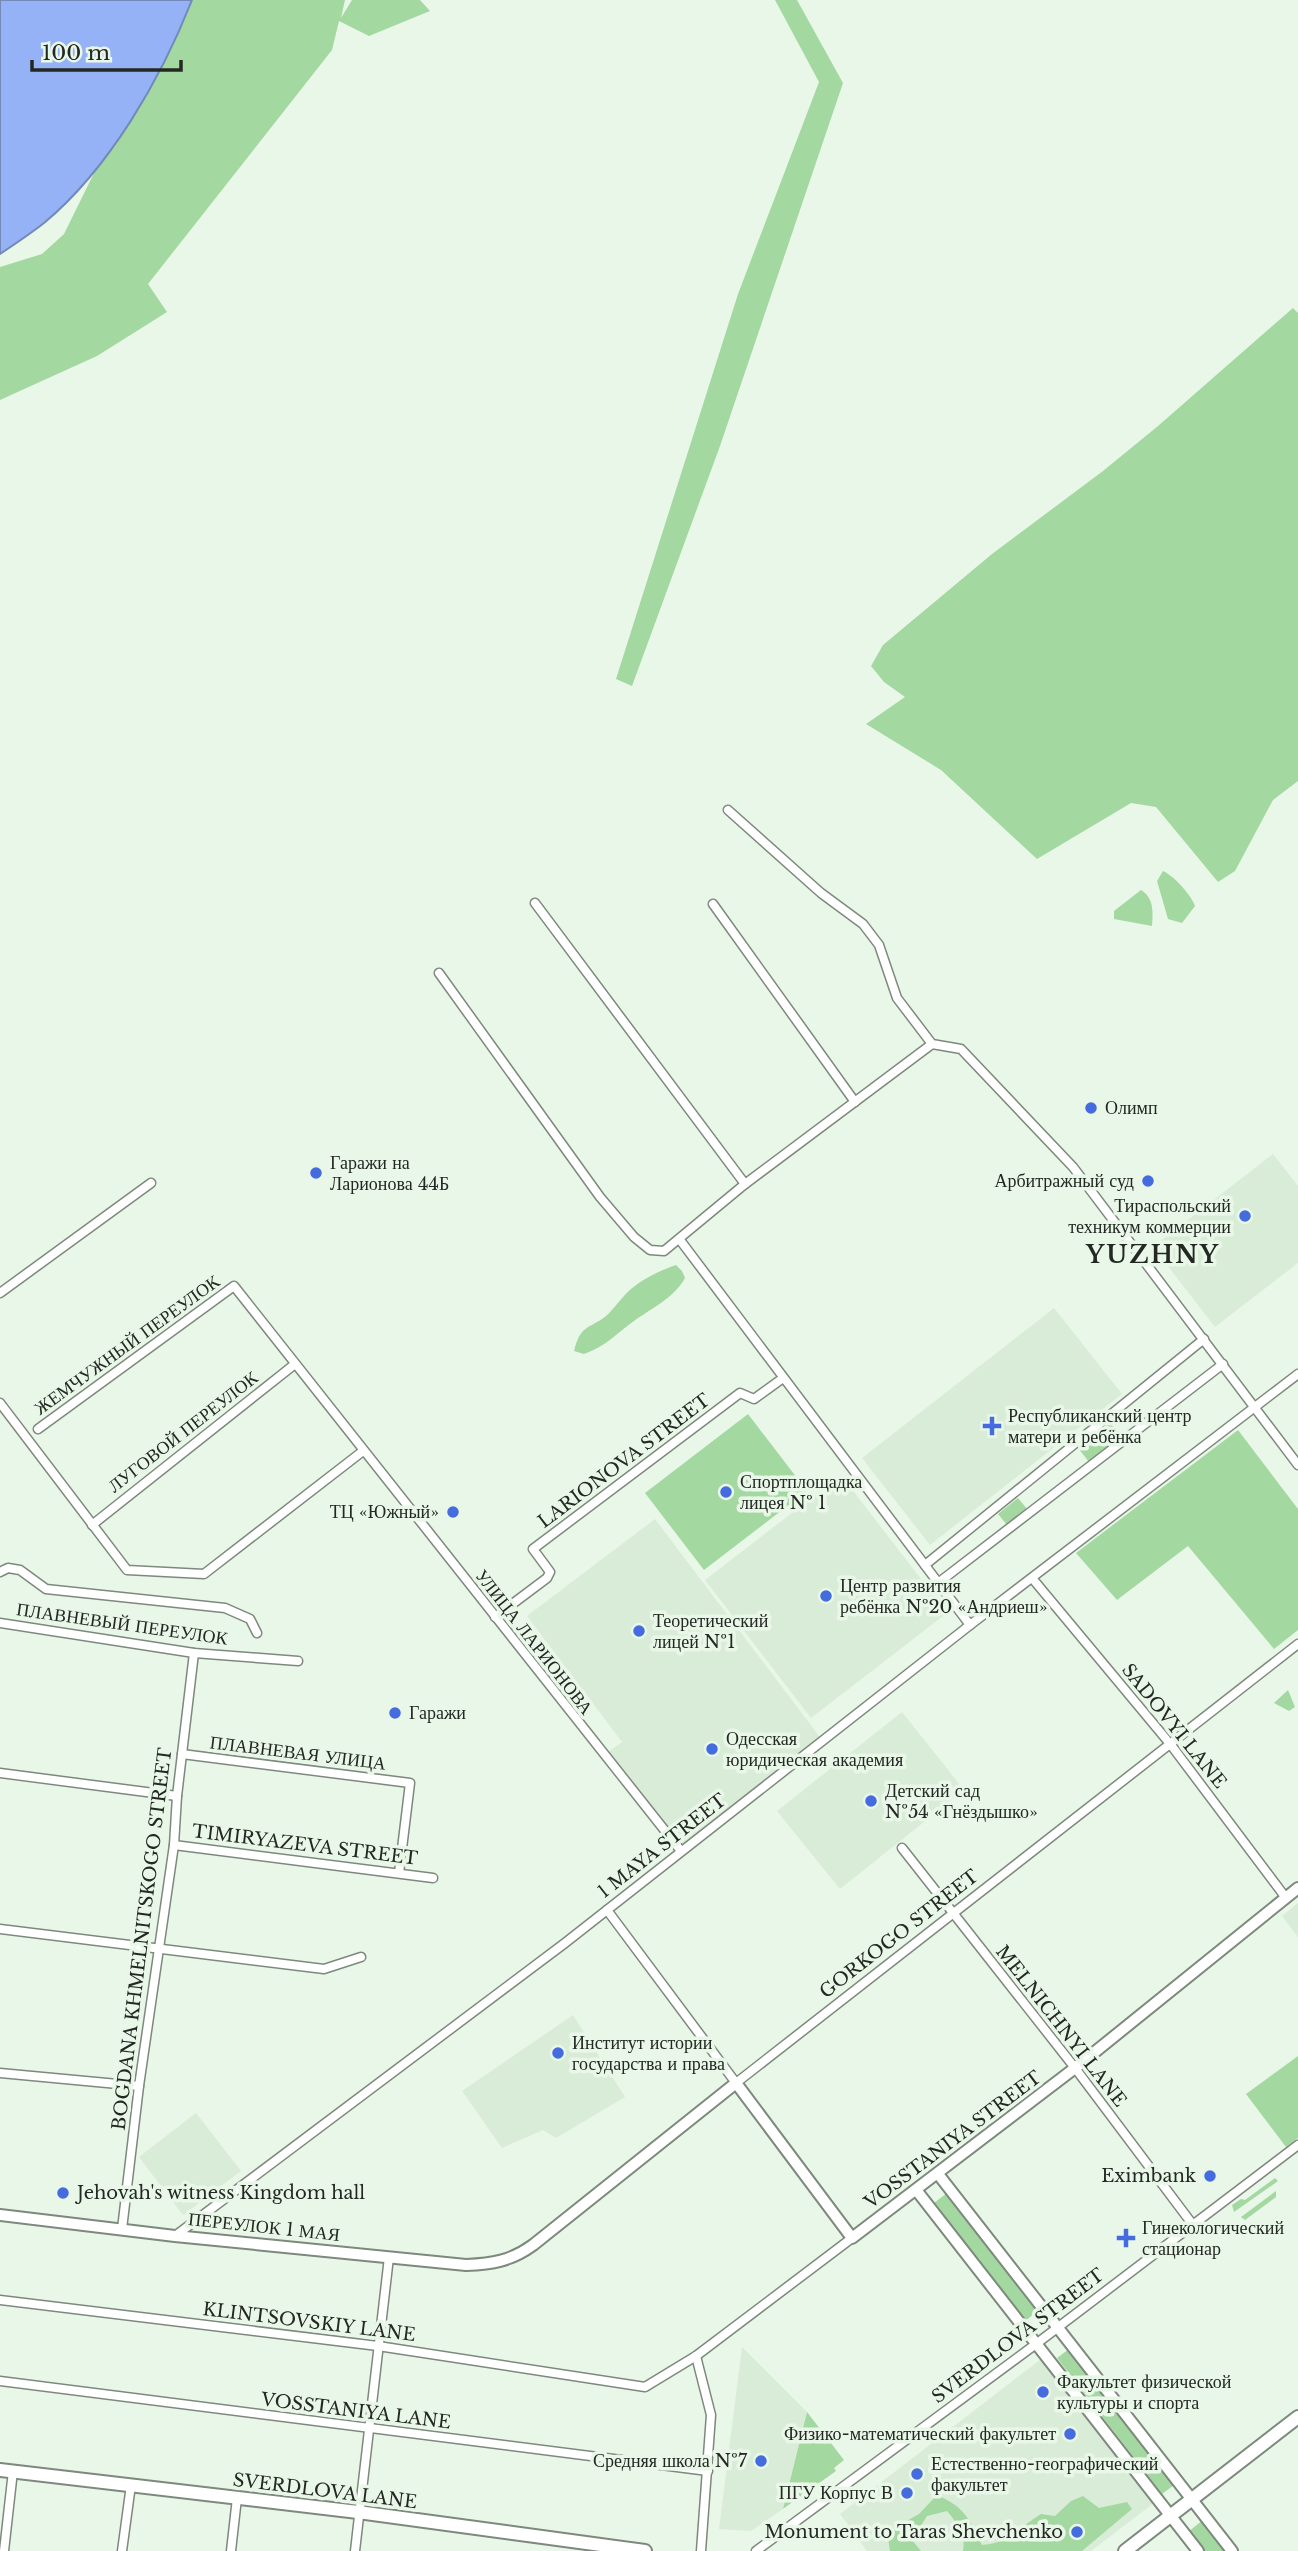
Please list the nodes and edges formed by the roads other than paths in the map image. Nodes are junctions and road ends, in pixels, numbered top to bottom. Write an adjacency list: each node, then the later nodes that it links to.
1 (728, 810): 5 (street)
2 (535, 903): 8 (street)
3 (713, 904): 6 (street)
4 (439, 973): 9 (street)
5 (932, 1044): 6 (street); 12 (street)
6 (855, 1102): 8 (street)
7 (151, 1183): 11 (street)
8 (745, 1184): 9 (street)
9 (680, 1240): 16 (street)
10 (234, 1286): 13 (street, УЛИЦА ЛАРИОНОВА); 19 (street, ЖЕМЧУЖНЫЙ ПЕРЕУЛОК)
11 (0, 1293)
12 (1204, 1339): 14 (street); 23 (street)
13 (295, 1364): 20 (street, УЛИЦА ЛАРИОНОВА); 22 (street, ЛУГОВОЙ ПЕРЕУЛОК)
14 (1223, 1364): 18 (street); 26 (street)
15 (1298, 1374): 18 (street, 1 MAYA STREET)
16 (783, 1378): 23 (street); 27 (street, LARIONOVA STREET)
17 (0, 1403): 22 (street)
18 (1255, 1407): 21 (street); 25 (street, 1 MAYA STREET)
19 (38, 1429)
20 (363, 1451): 22 (street); 27 (street, УЛИЦА ЛАРИОНОВА)
21 (1298, 1465)
22 (92, 1525)
23 (925, 1564): 26 (street)
24 (0, 1572): 30 (street)
25 (1032, 1578): 29 (street, 1 MAYA STREET); 34 (street, SADOVYI LANE)
26 (939, 1583): 29 (street)
27 (495, 1617): 40 (street, УЛИЦА ЛАРИОНОВА)
28 (0, 1623): 32 (street, ПЛАВНЕВЫЙ ПЕРЕУЛОК)
29 (970, 1625): 40 (street, 1 MAYA STREET)
30 (257, 1633)
31 (1298, 1644): 34 (street, GORKOGO STREET)
32 (194, 1653): 33 (street, ПЛАВНЕВЫЙ ПЕРЕУЛОК); 35 (street, BOGDANA KHMELNITSKOGO STREET)
33 (298, 1661)
34 (1171, 1745): 44 (street, SADOVYI LANE); 46 (street, GORKOGO STREET)
35 (182, 1754): 37 (street, BOGDANA KHMELNITSKOGO STREET); 41 (street, ПЛАВНЕВАЯ УЛИЦА)
36 (0, 1773): 37 (street)
37 (177, 1796): 38 (street, BOGDANA KHMELNITSKOGO STREET)
38 (174, 1844): 41 (street, TIMIRYAZEVA STREET); 48 (street, BOGDANA KHMELNITSKOGO STREET)
39 (902, 1848): 46 (street, MELNICHNYI LANE)
40 (681, 1852): 45 (street, 1 MAYA STREET)
41 (399, 1873): 42 (street, TIMIRYAZEVA STREET)
42 (433, 1878)
43 (1298, 1888): 44 (street, VOSSTANIYA STREET)
44 (1286, 1898): 50 (street, VOSSTANIYA STREET)
45 (607, 1910): 52 (street); 60 (street, 1 MAYA STREET)
46 (953, 1913): 50 (street, MELNICHNYI LANE); 52 (street, GORKOGO STREET)
47 (0, 1929): 48 (street)
48 (159, 1949): 49 (street); 53 (street, BOGDANA KHMELNITSKOGO STREET)
49 (361, 1957)
50 (1075, 2068): 55 (street, VOSSTANIYA STREET); 58 (street, MELNICHNYI LANE)
51 (0, 2073): 53 (street)
52 (736, 2083): 61 (street); 62 (street, GORKOGO STREET)
53 (139, 2086): 59 (street, BOGDANA KHMELNITSKOGO STREET)
54 (1298, 2145): 58 (street, SVERDLOVA STREET)
55 (938, 2174): 56 (street, VOSSTANIYA STREET); 65 (street)
56 (917, 2191): 61 (street, VOSSTANIYA STREET); 66 (street)
57 (0, 2215): 59 (street, ПЕРЕУЛОК 1 МАЯ)
58 (1193, 2225): 65 (street, SVERDLOVA STREET)
59 (122, 2229): 60 (street, ПЕРЕУЛОК 1 МАЯ)
60 (175, 2236): 63 (street, ПЕРЕУЛОК 1 МАЯ)
61 (852, 2238): 68 (street, VOSSTANIYA STREET)
62 (523, 2253): 63 (street, ПЕРЕУЛОК 1 МАЯ)
63 (388, 2257): 67 (street)
64 (0, 2300): 67 (street, KLINTSOVSKIY LANE)
65 (1058, 2327): 66 (street, SVERDLOVA STREET); 77 (street)
66 (1036, 2344): 79 (street); 87 (street, SVERDLOVA STREET)
67 (378, 2346): 70 (street, KLINTSOVSKIY LANE); 72 (street)
68 (696, 2356): 70 (street, VOSSTANIYA STREET); 74 (street)
69 (0, 2381): 72 (street, VOSSTANIYA LANE)
70 (614, 2381)
71 (1298, 2417): 77 (main road)
72 (368, 2428): 74 (street, VOSSTANIYA LANE); 78 (street)
73 (6, 2471): 75 (main road, SVERDLOVA LANE); 81 (street)
74 (708, 2471): 86 (street)
75 (131, 2484): 76 (main road, SVERDLOVA LANE); 82 (street)
76 (237, 2498): 78 (main road, SVERDLOVA LANE); 83 (street)
77 (1192, 2499): 79 (main road); 90 (street)
78 (358, 2512): 80 (main road, SVERDLOVA LANE); 84 (street)
79 (1170, 2516): 88 (main road); 89 (street)
80 (559, 2546): 85 (main road, SVERDLOVA LANE)
81 (4, 2551)
82 (122, 2551)
83 (231, 2551)
84 (355, 2551)
85 (645, 2551)
86 (701, 2551)
87 (756, 2551)
88 (1125, 2551)
89 (1198, 2551)
90 (1232, 2551)

